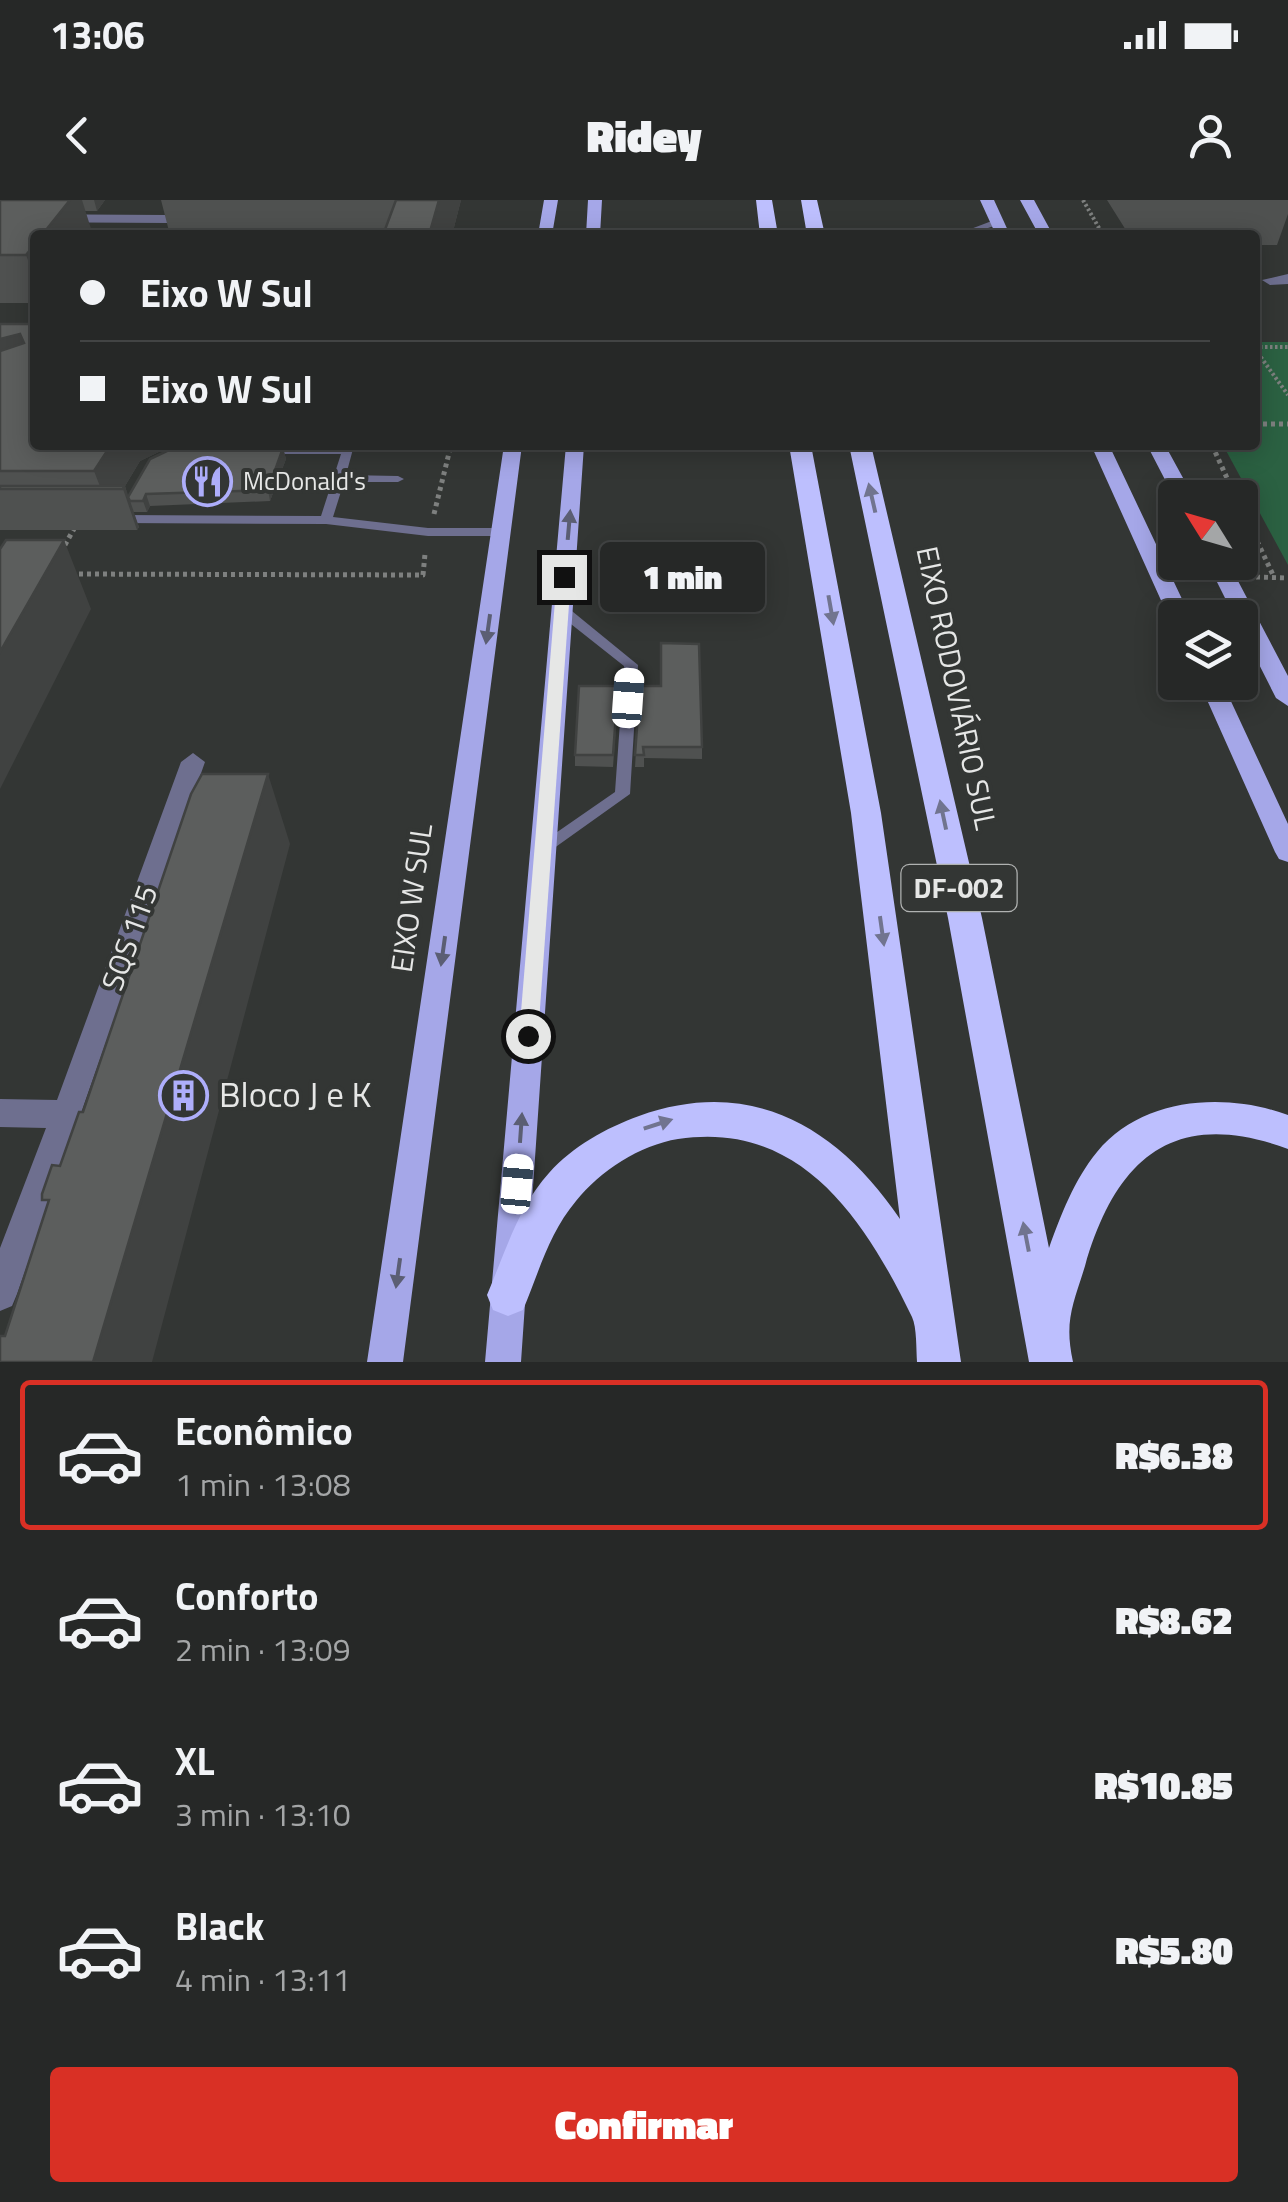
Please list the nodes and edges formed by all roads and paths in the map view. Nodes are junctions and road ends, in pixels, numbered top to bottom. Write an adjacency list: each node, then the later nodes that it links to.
1 (551, 200): 11 (main road)
2 (596, 200): 12 (main road)
3 (764, 200): 13 (highway)
4 (809, 200): 14 (highway)
5 (987, 200): 10 (main road)
6 (1027, 200): 15 (main road)
7 (1083, 200): 16 (path)
8 (175, 216): 9 (street)
9 (0, 218)
10 (1000, 228)
11 (547, 230)
12 (593, 230)
13 (768, 230)
14 (815, 230)
15 (1043, 230)
16 (1100, 230)
17 (1288, 279): 18 (street)
18 (1270, 280)
19 (1288, 347): 20 (path)
20 (1260, 348)
21 (1260, 355): 22 (path)
22 (1288, 395)
23 (1260, 424): 24 (path)
24 (1288, 424)
25 (303, 450): 35 (lane)
26 (347, 450): 36 (lane)
27 (449, 450): 44 (path)
28 (512, 450): 46 (main road, EIXO W SUL)
29 (575, 450): 54 (main road, one-way to 29)
30 (801, 450): 65 (highway, DF-002, one-way to 65)
31 (861, 450): 66 (highway, EIXO RODOVIÁRIO SUL / DF-002, one-way to 31)
32 (1102, 450): 53 (main road)
33 (1159, 450): 38 (main road)
34 (1214, 450): 39 (path)
35 (258, 452)
36 (338, 478): 37 (lane); 43 (lane)
37 (398, 479)
38 (1174, 480)
39 (1228, 480)
40 (123, 506): 42 (lane)
41 (98, 519): 42 (lane)
42 (115, 519): 43 (lane)
43 (326, 520): 46 (lane)
44 (430, 525)
45 (75, 527): 49 (path)
46 (501, 532): 67 (main road, EIXO W SUL, one-way to 67)
47 (426, 543): 50 (path)
48 (1258, 544): 51 (path)
49 (58, 558)
50 (69, 574)
51 (1274, 578)
52 (1226, 580): 55 (main road)
53 (1172, 600)
54 (562, 610): 58 (main road); 58 (lane)
55 (1288, 698)
56 (1218, 700): 59 (main road)
57 (193, 762): 61 (street, SQS 115)
58 (543, 850): 64 (main road, one-way to 58)
59 (1288, 852)
60 (0, 1114): 61 (street)
61 (67, 1114): 63 (street, SQS 115)
62 (1288, 1132): 66 (highway)
63 (0, 1294)
64 (508, 1295): 65 (highway, one-way to 65); 68 (main road)
65 (932, 1317): 69 (highway, DF-002)
66 (1048, 1348)
67 (385, 1362)
68 (503, 1362)
69 (939, 1362)

